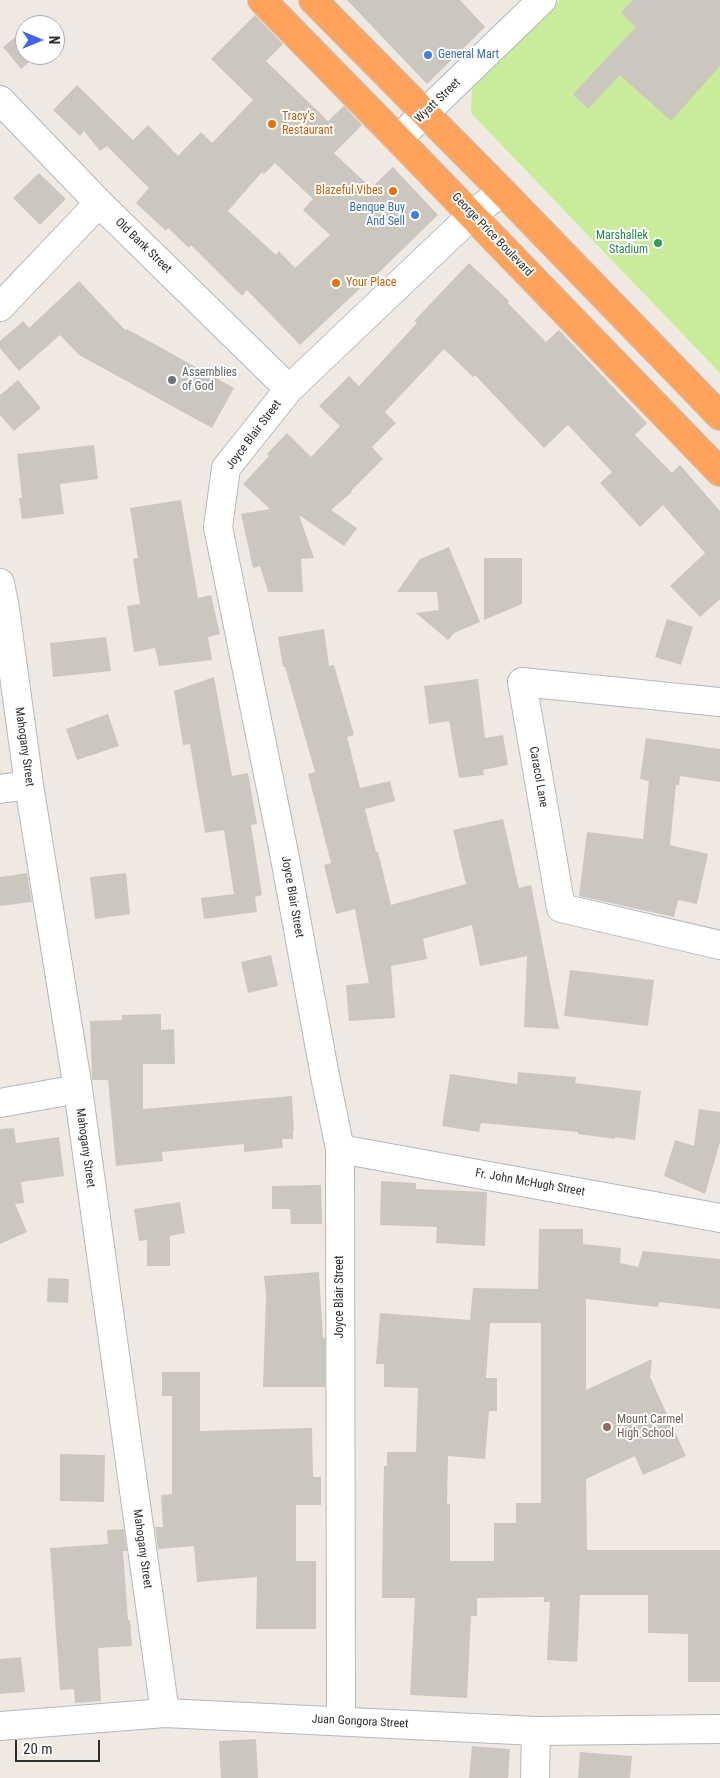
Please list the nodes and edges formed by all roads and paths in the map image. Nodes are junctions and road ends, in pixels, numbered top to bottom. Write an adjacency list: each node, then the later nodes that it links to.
1 (262, 0): 6 (highway, George Price Boulevard)
2 (314, 0): 5 (highway)
3 (542, 0): 5 (street, Wyatt Street)
4 (0, 100): 8 (street, Old Bank Street)
5 (426, 113): 6 (street, Wyatt Street); 7 (highway)
6 (398, 139): 9 (highway, George Price Boulevard)
7 (502, 191): 9 (street, Joyce Blair Street); 12 (highway)
8 (99, 203): 10 (street); 11 (street, Old Bank Street)
9 (472, 215): 11 (street, Joyce Blair Street); 13 (highway, George Price Boulevard)
10 (0, 307)
11 (289, 389): 21 (street, Joyce Blair Street)
12 (720, 416)
13 (720, 472)
14 (0, 583): 16 (street, Mahogany Street)
15 (720, 702): 18 (street, Caracol Lane)
16 (29, 785): 17 (street); 19 (street, Mahogany Street)
17 (0, 789)
18 (720, 945)
19 (78, 1090): 20 (street); 23 (street, Mahogany Street)
20 (0, 1103)
21 (340, 1149): 22 (street, Fr. John McHugh Street); 24 (street, Joyce Blair Street)
22 (720, 1218)
23 (165, 1713): 24 (street, Juan Gongora Street); 25 (street, Juan Gongora Street)
24 (341, 1721): 27 (street, Juan Gongora Street)
25 (0, 1726)
26 (720, 1730): 27 (street, Juan Gongora Street)
27 (536, 1731): 28 (street)
28 (535, 1778)

